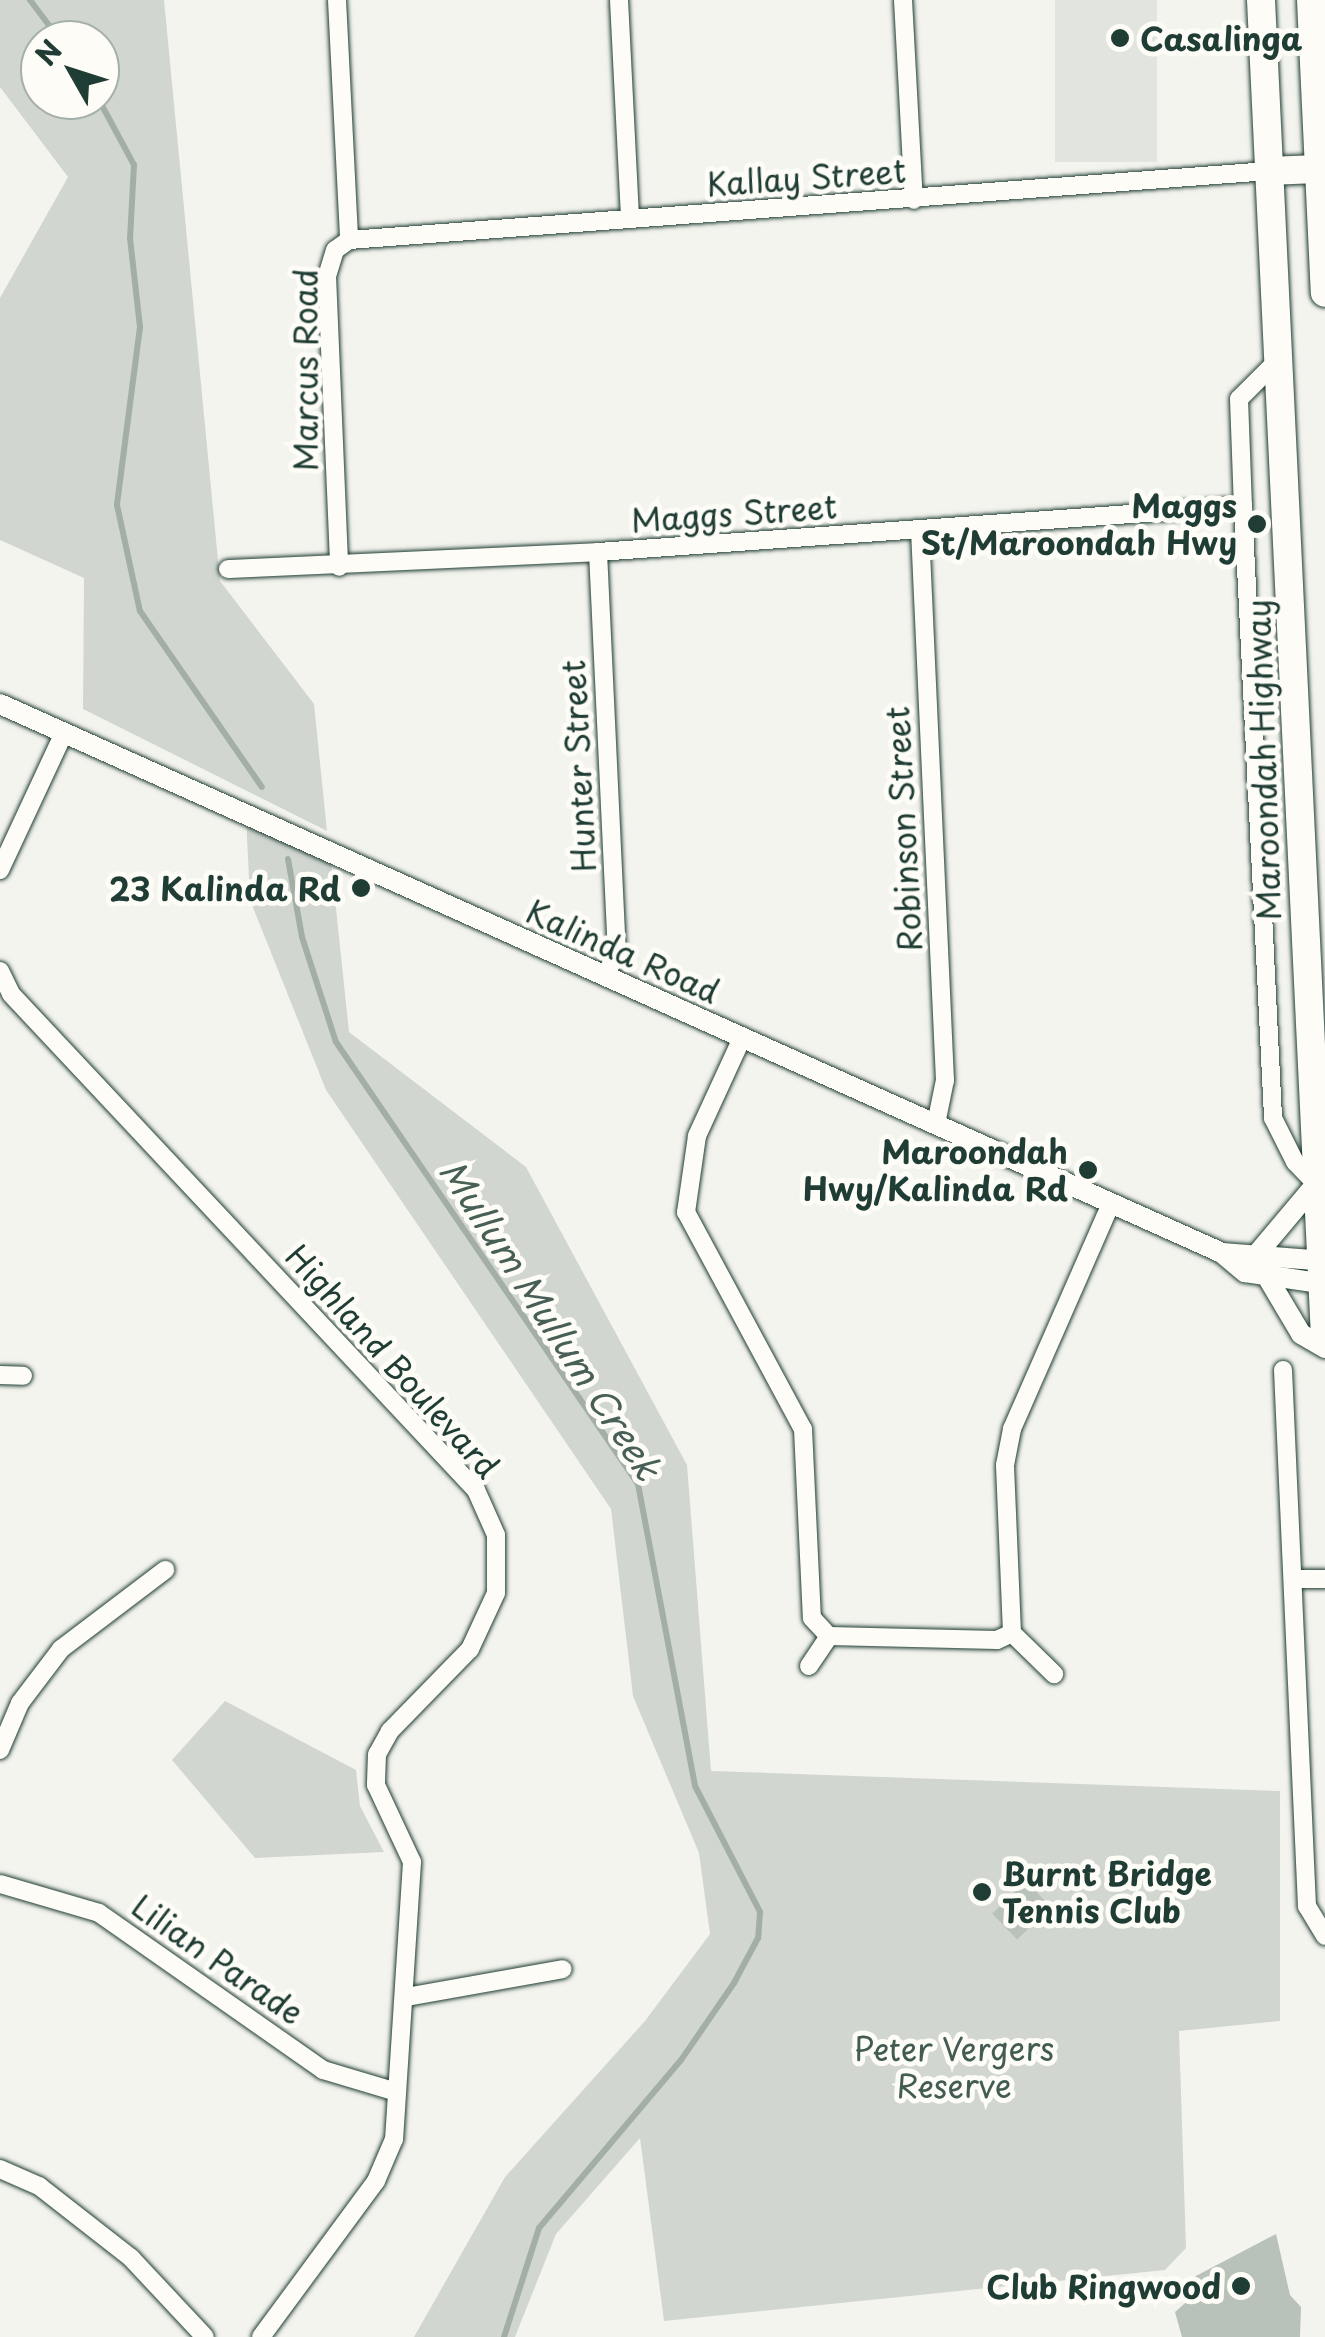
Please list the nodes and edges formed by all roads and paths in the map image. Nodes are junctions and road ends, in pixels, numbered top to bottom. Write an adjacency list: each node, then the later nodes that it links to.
1 (337, 0): 12 (street, Marcus Road)
2 (619, 0): 10 (street)
3 (903, 0): 9 (street)
4 (1261, 0): 8 (highway, Maroondah Highway)
5 (1311, 0): 6 (highway)
6 (1320, 83): 7 (highway)
7 (1322, 169): 8 (highway); 11 (highway)
8 (1268, 171): 9 (street, Kallay Street); 14 (highway, Maroondah Highway)
9 (914, 200): 10 (street, Kallay Street)
10 (630, 219): 12 (street, Kallay Street)
11 (1323, 225): 13 (highway)
12 (349, 240): 18 (street, Marcus Road)
13 (1325, 293)
14 (1281, 356): 15 (street); 27 (highway, Maroondah Highway)
15 (1243, 506): 16 (street, Maggs Street); 27 (street)
16 (920, 530): 17 (street, Maggs Street); 26 (street, Robinson Street)
17 (598, 552): 18 (street, Maggs Street); 24 (street, Hunter Street)
18 (339, 566): 19 (street, Maggs Street)
19 (228, 568)
20 (0, 704): 21 (street, Kalinda Road)
21 (64, 733): 22 (street); 24 (street, Kalinda Road)
22 (0, 870)
23 (0, 970): 49 (street, Highland Boulevard)
24 (606, 976): 25 (street, Kalinda Road)
25 (742, 1038): 26 (street, Kalinda Road); 42 (street)
26 (936, 1124): 28 (street, Kalinda Road)
27 (1316, 1184): 29 (street); 31 (highway, Maroondah Highway)
28 (1111, 1204): 30 (street, Kalinda Road); 41 (street)
29 (1258, 1252): 30 (street, Kalinda Road); 31 (street, Kalinda Road)
30 (1222, 1253): 32 (street, Kalinda Road)
31 (1323, 1272): 32 (street, Kalinda Road); 33 (highway, Maroondah Highway)
32 (1269, 1280): 34 (street)
33 (1325, 1337)
34 (1325, 1348)
35 (1283, 1370): 39 (street)
36 (0, 1375): 37 (street)
37 (22, 1376)
38 (166, 1570): 45 (street)
39 (1294, 1579): 40 (street); 47 (street)
40 (1325, 1579)
41 (1012, 1633): 42 (street); 44 (street)
42 (830, 1636): 43 (street)
43 (809, 1666)
44 (1054, 1674)
45 (0, 1750)
46 (0, 1884): 50 (street, Lilian Parade)
47 (1325, 1936)
48 (563, 1970): 49 (street)
49 (406, 1997): 50 (street, Highland Boulevard)
50 (397, 2092): 53 (street, Highland Boulevard)
51 (0, 2169): 52 (street)
52 (204, 2337)
53 (261, 2337)

